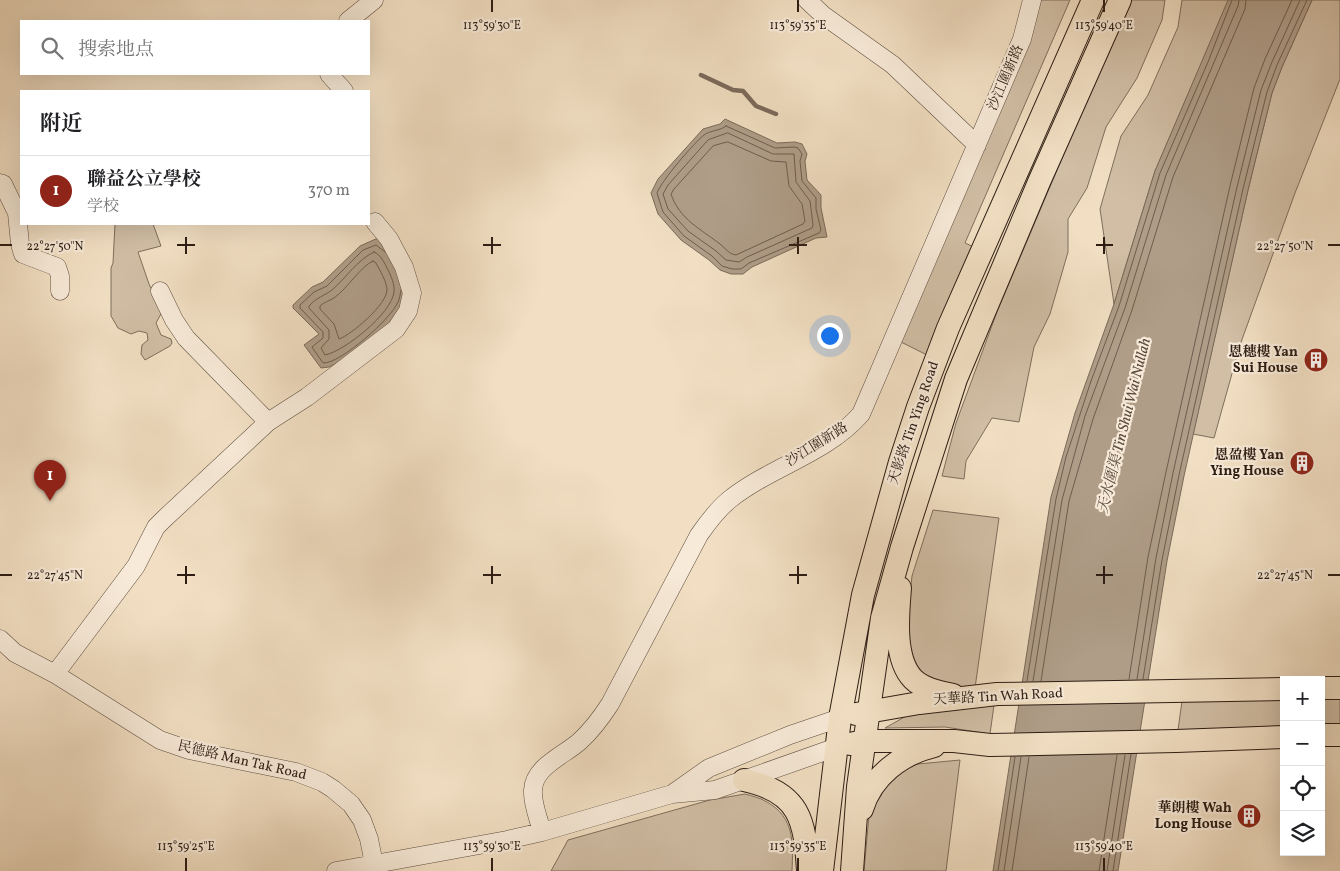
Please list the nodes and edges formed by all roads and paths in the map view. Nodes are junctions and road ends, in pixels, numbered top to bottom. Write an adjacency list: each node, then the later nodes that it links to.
1 (374, 0): 6 (street)
2 (807, 0): 9 (street)
3 (1032, 0): 9 (street, 沙江圍新路)
4 (1093, 0): 23 (main road, 天影路 Tin Ying Road)
5 (1120, 0): 15 (main road, 天影路 Tin Ying Road)
6 (349, 20)
7 (330, 75): 8 (street)
8 (343, 90)
9 (977, 145): 32 (street, 沙江圍新路)
10 (0, 183): 12 (street)
11 (375, 222): 14 (street)
12 (60, 291)
13 (160, 291): 14 (street)
14 (268, 422): 17 (street)
15 (902, 547): 21 (main road); 22 (main road, 天影路 Tin Ying Road)
16 (0, 639): 17 (street, 民德路 Man Tak Road)
17 (56, 674): 34 (street, 民德路 Man Tak Road)
18 (1325, 688): 19 (main road)
19 (1340, 688)
20 (1280, 689): 21 (main road, 天華路 Tin Wah Road)
21 (964, 697): 22 (main road, 天華路 Tin Wah Road)
22 (868, 711): 23 (main road, 天華路 Tin Wah Road); 27 (main road, 天影路 Tin Ying Road)
23 (840, 718): 29 (main road, 天影路 Tin Ying Road); 31 (street, 天華路 Tin Wah Road)
24 (1325, 735): 25 (main road)
25 (1340, 735)
26 (1280, 737): 28 (main road, 天華路 Tin Wah Road)
27 (864, 741): 28 (main road, 天華路 Tin Wah Road); 29 (main road, 天華路 Tin Wah Road); 33 (main road, 天影路 Tin Ying Road)
28 (954, 741): 33 (main road)
29 (837, 747): 30 (street, 天華路 Tin Wah Road); 37 (main road, 天影路 Tin Ying Road)
30 (744, 780): 31 (street, 天華路 Tin Wah Road); 36 (main road)
31 (672, 794): 32 (street, 天華路 Tin Wah Road)
32 (542, 832): 34 (street, 天華路 Tin Wah Road)
33 (855, 835): 38 (main road, 天影路 Tin Ying Road)
34 (374, 864): 35 (street, 天華路 Tin Wah Road)
35 (336, 871)
36 (808, 871)
37 (822, 871)
38 (852, 871)

